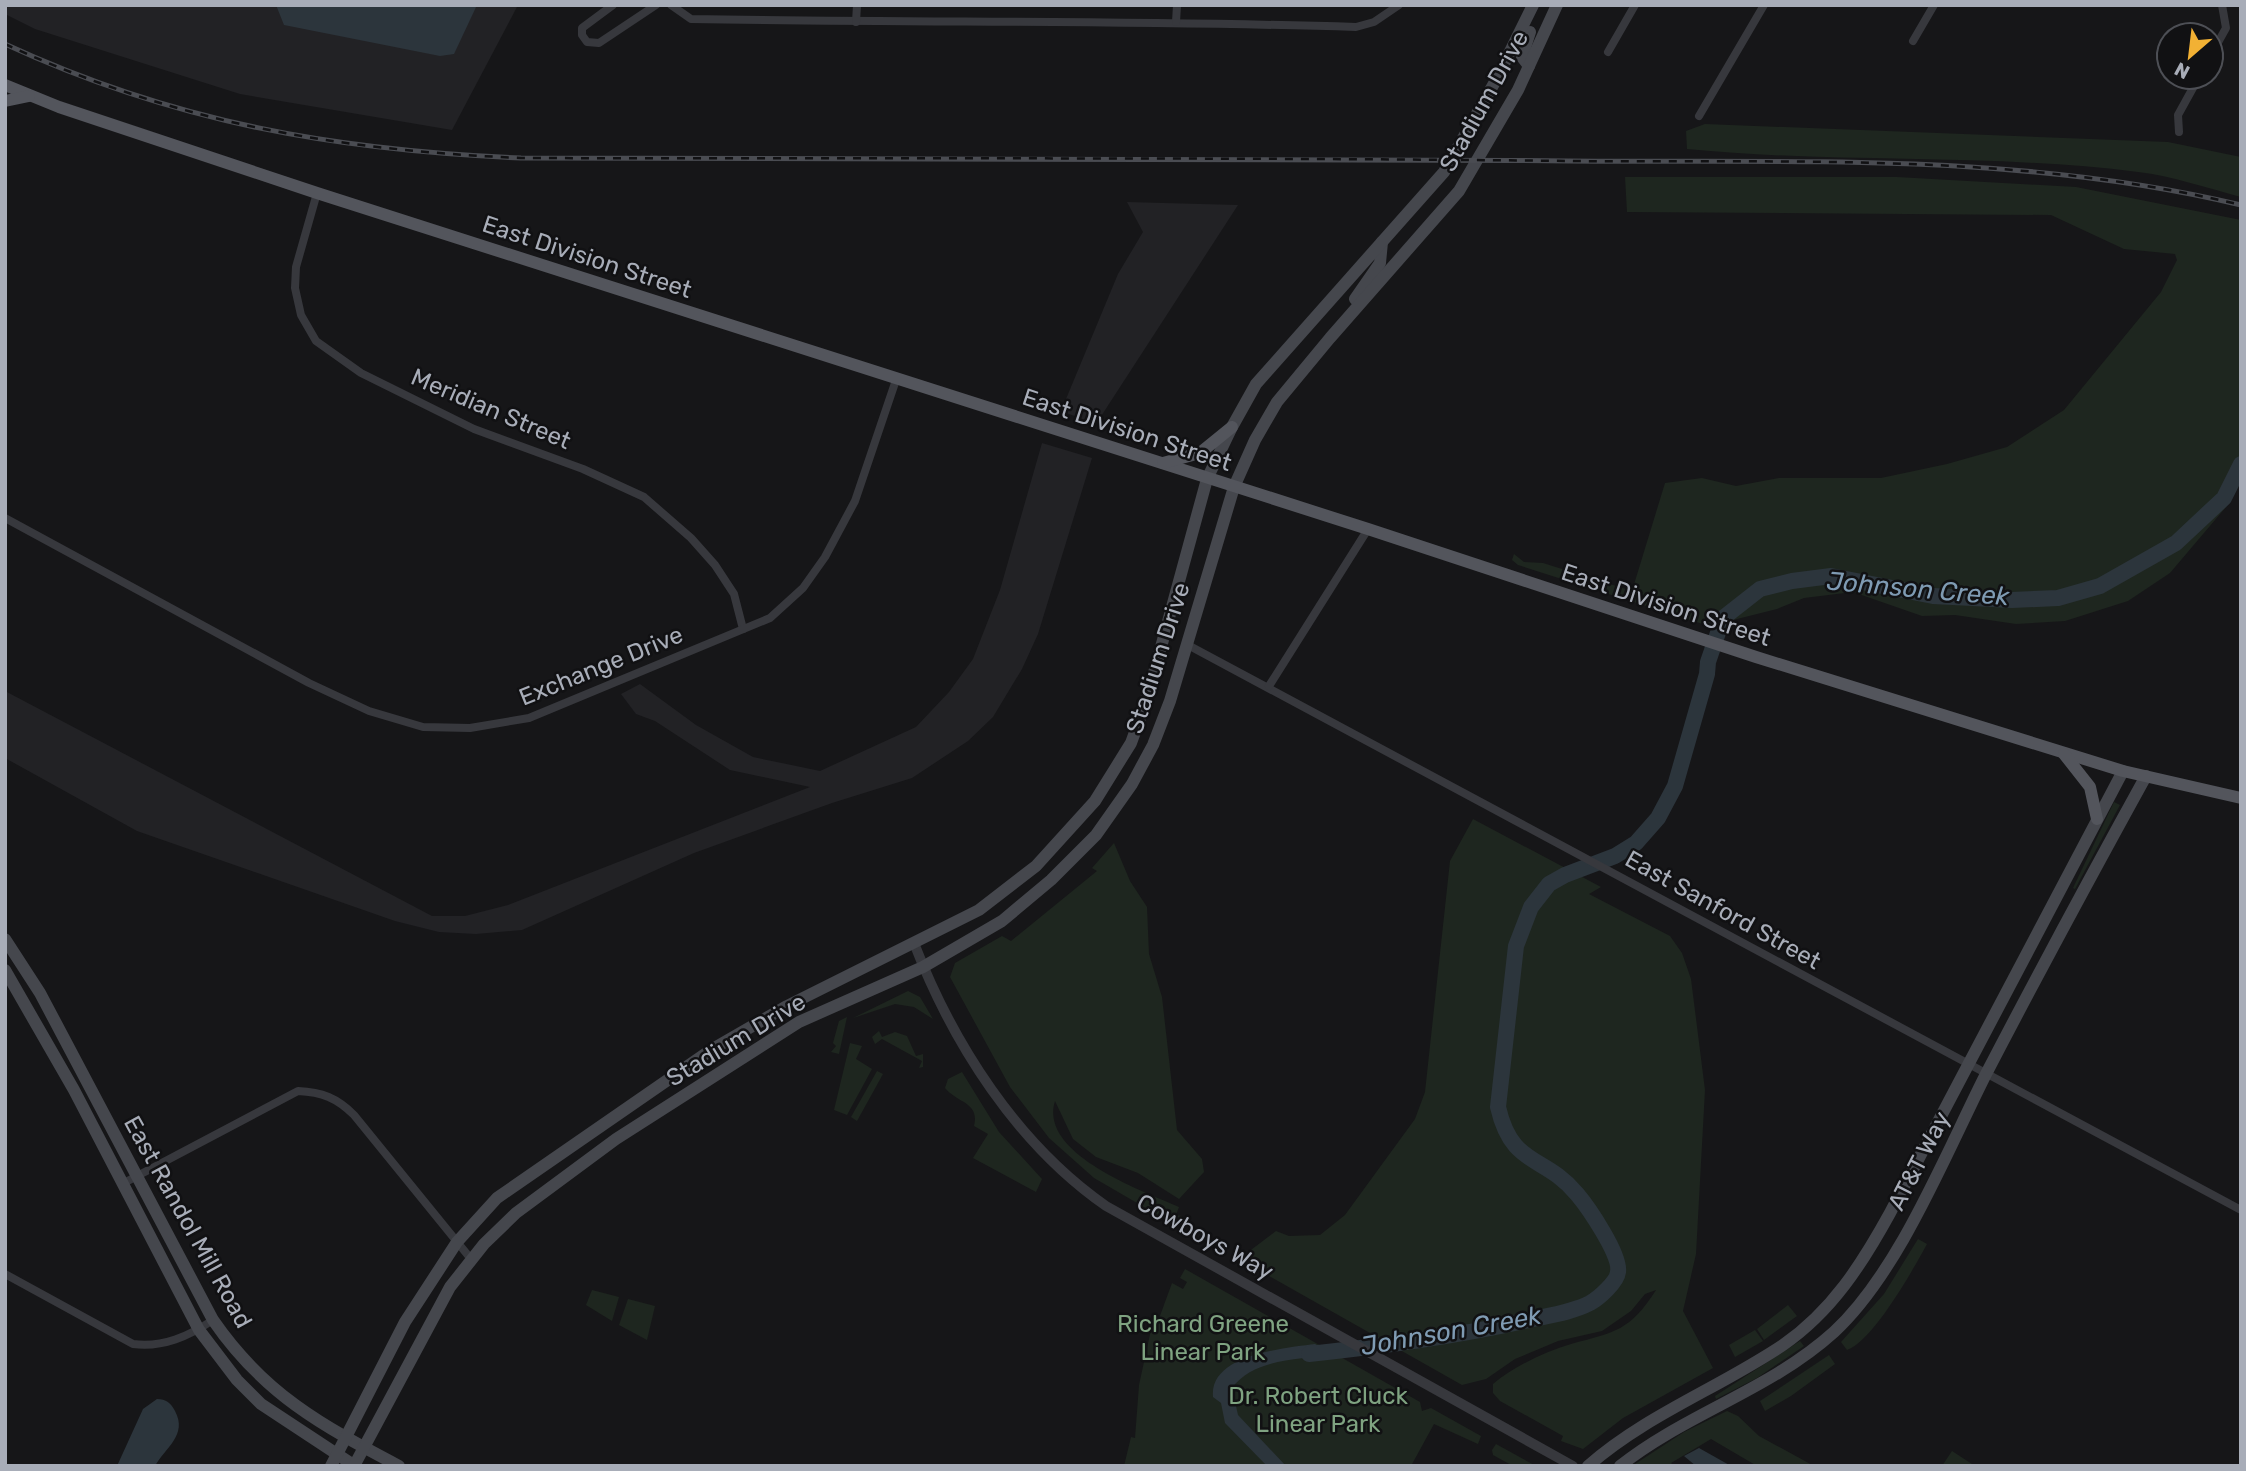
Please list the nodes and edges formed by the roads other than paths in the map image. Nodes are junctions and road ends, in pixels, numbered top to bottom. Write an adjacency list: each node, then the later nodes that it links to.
1 (613, 5): 2 (street)
2 (656, 5)
3 (671, 5): 13 (street)
4 (857, 5): 13 (street)
5 (1177, 5): 14 (street)
6 (1399, 5): 14 (street)
7 (1533, 5): 25 (main road, Stadium Drive)
8 (1538, 5): 17 (main road)
9 (1557, 5): 17 (main road, Stadium Drive)
10 (1634, 5): 16 (street)
11 (1764, 5): 22 (street)
12 (1934, 5): 15 (street)
13 (856, 22): 14 (street)
14 (1176, 22)
15 (1913, 41)
16 (1608, 52)
17 (1529, 66): 26 (main road, Stadium Drive)
18 (5, 85): 20 (main road, East Division Street)
19 (2191, 91): 23 (street)
20 (29, 96): 21 (main road); 24 (main road, East Division Street)
21 (5, 102)
22 (1699, 116)
23 (2179, 132)
24 (317, 193): 27 (main road, East Division Street); 34 (street, Meridian Street)
25 (1382, 242): 26 (main road); 28 (main road, Stadium Drive)
26 (1342, 324): 31 (main road, Stadium Drive)
27 (897, 377): 29 (main road, East Division Street); 34 (street, Exchange Drive)
28 (1232, 427): 29 (main road); 30 (main road, Stadium Drive)
29 (1160, 464): 30 (main road, East Division Street)
30 (1207, 479): 31 (main road, East Division Street); 41 (main road, Stadium Drive)
31 (1234, 487): 33 (main road, East Division Street); 35 (main road, Stadium Drive)
32 (5, 518): 34 (street, Exchange Drive)
33 (1367, 529): 36 (street); 37 (main road, East Division Street)
34 (743, 629)
35 (1186, 644): 36 (street, East Sanford Street); 42 (main road, Stadium Drive)
36 (1269, 686): 48 (street, East Sanford Street)
37 (2061, 751): 38 (main road, East Division Street); 43 (main road)
38 (2123, 771): 39 (main road, East Division Street); 43 (main road)
39 (2146, 776): 40 (main road, East Division Street); 49 (main road, AT&T Way)
40 (2241, 798)
41 (1095, 801): 42 (main road); 45 (main road, Stadium Drive)
42 (1111, 814): 46 (main road, Stadium Drive)
43 (2097, 819): 48 (main road, AT&T Way)
44 (5, 939): 52 (main road, East Randol Mill Road)
45 (914, 943): 46 (street, Cowboys Way); 50 (main road, Stadium Drive)
46 (923, 967): 51 (main road, Stadium Drive); 65 (street, Cowboys Way)
47 (5, 970): 53 (main road, East Randol Mill Road)
48 (1968, 1065): 49 (street, East Sanford Street); 66 (main road, AT&T Way)
49 (1986, 1074): 54 (street, East Sanford Street); 67 (main road, AT&T Way)
50 (606, 1124): 51 (main road); 55 (main road, Stadium Drive)
51 (616, 1139): 56 (main road, Stadium Drive)
52 (138, 1175): 53 (street); 55 (street); 58 (main road, East Randol Mill Road)
53 (122, 1184): 59 (main road, East Randol Mill Road)
54 (2241, 1210)
55 (457, 1242): 56 (street); 60 (main road, Stadium Drive)
56 (471, 1259): 61 (main road, Stadium Drive)
57 (5, 1274): 59 (street)
58 (214, 1320): 59 (street); 60 (main road, East Randol Mill Road)
59 (199, 1330): 62 (main road, East Randol Mill Road)
60 (346, 1437): 61 (main road, East Randol Mill Road); 62 (main road, Stadium Drive)
61 (364, 1447): 63 (main road, Stadium Drive); 64 (main road, East Randol Mill Road)
62 (333, 1460): 63 (main road, East Randol Mill Road)
63 (354, 1466)
64 (399, 1466)
65 (1573, 1466)
66 (1588, 1466)
67 (1620, 1466)

